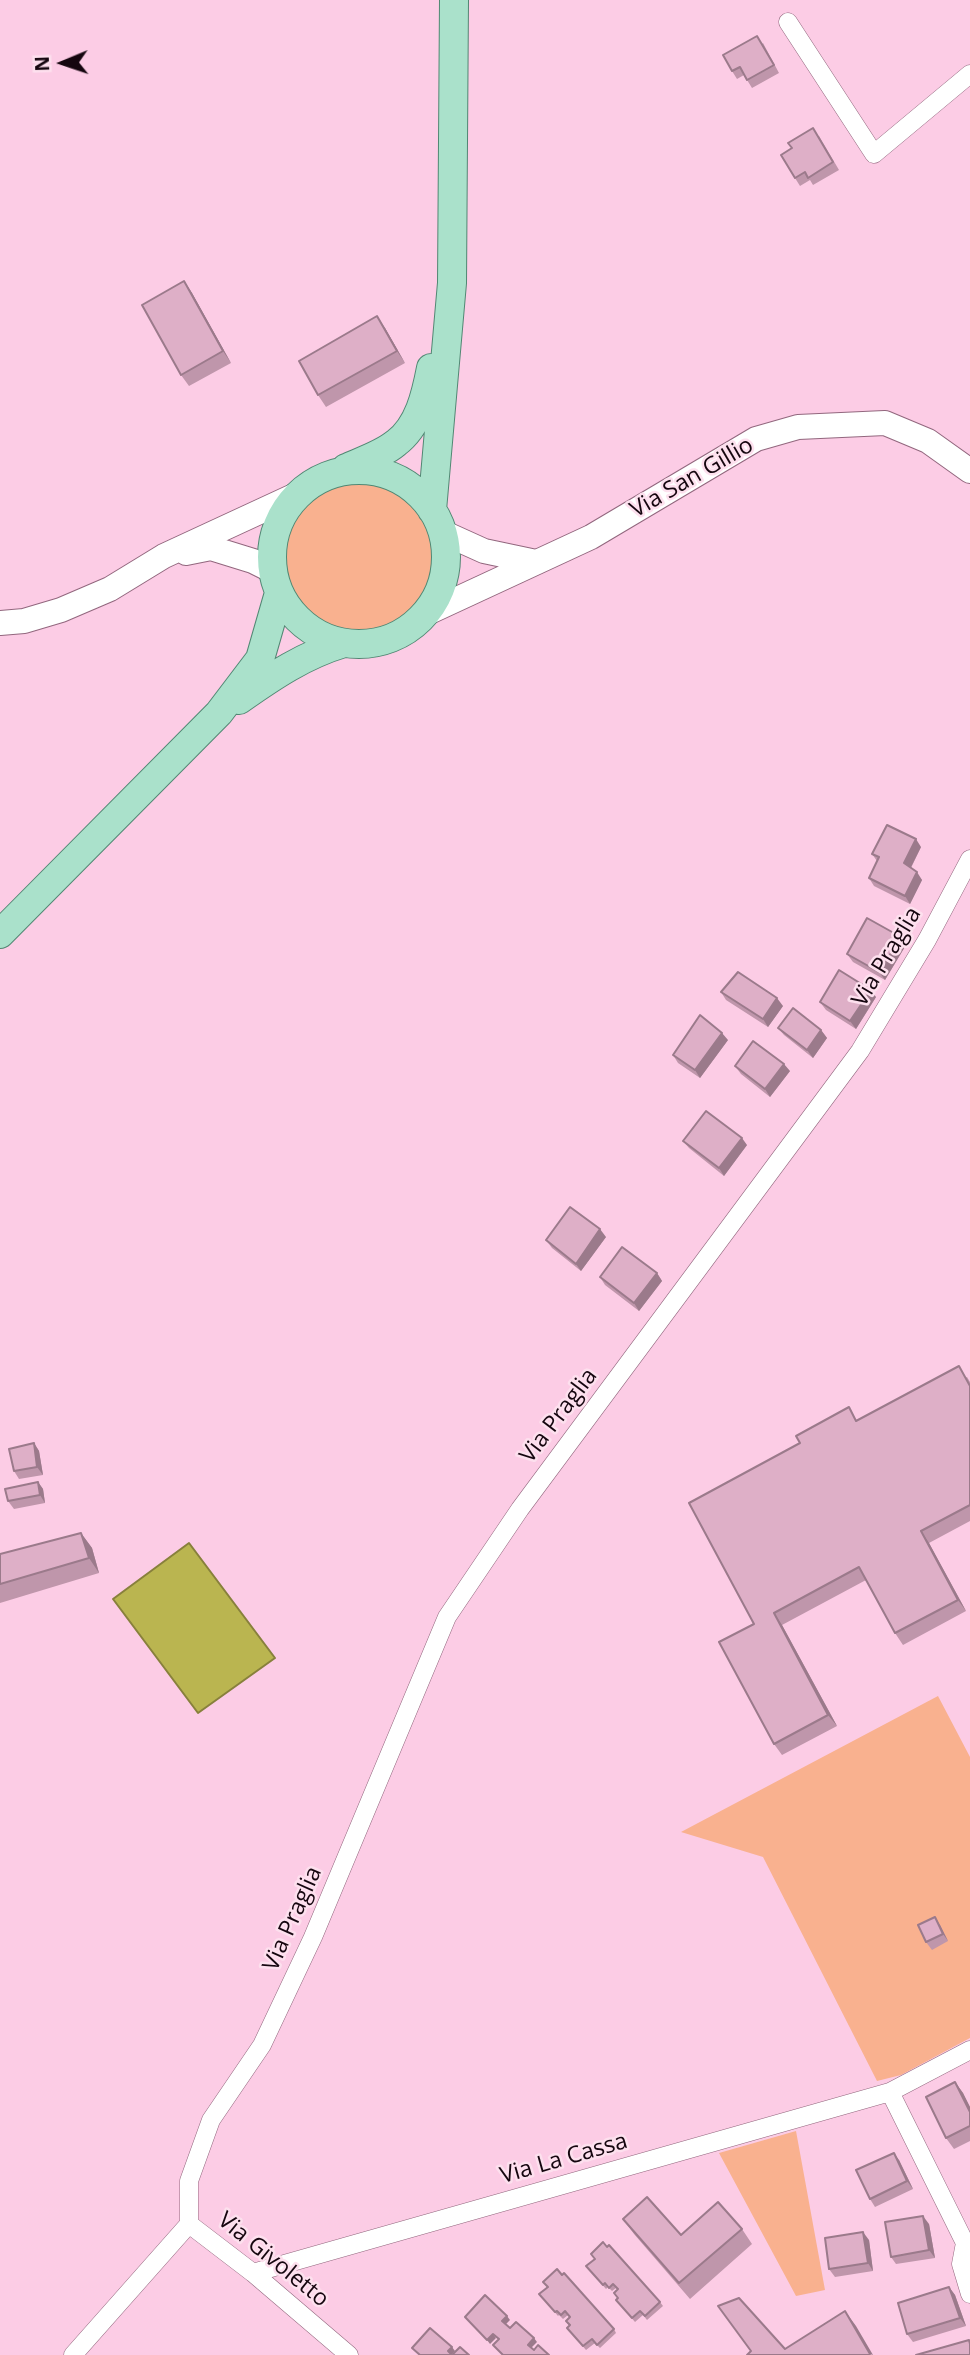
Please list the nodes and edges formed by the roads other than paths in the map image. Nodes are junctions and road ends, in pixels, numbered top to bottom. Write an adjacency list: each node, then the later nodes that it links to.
1 (454, 0): 4 (main road)
2 (788, 22): 3 (street)
3 (970, 74)
4 (452, 284): 6 (main road); 8 (main road)
5 (970, 471): 10 (street, Via San Gillio)
6 (338, 472): 7 (main road); 8 (main road)
7 (298, 494): 9 (street); 11 (main road)
8 (437, 521): 10 (street); 12 (main road)
9 (164, 556): 11 (street); 13 (street)
10 (536, 562): 12 (street, Via San Gillio)
11 (276, 582): 14 (main road); 15 (main road)
12 (425, 614): 14 (main road)
13 (0, 623)
14 (344, 643): 15 (main road)
15 (219, 713): 17 (main road)
16 (970, 859): 18 (street, Via Praglia)
17 (0, 934)
18 (262, 2045): 21 (street, Via Givoletto)
19 (970, 2050): 20 (street, Via La Cassa)
20 (890, 2092): 22 (street); 23 (street, Via La Cassa)
21 (190, 2224): 23 (street, Via Givoletto); 25 (street)
22 (965, 2262): 24 (street)
23 (253, 2273): 26 (street, Via Givoletto)
24 (970, 2294)
25 (73, 2355)
26 (349, 2355)

